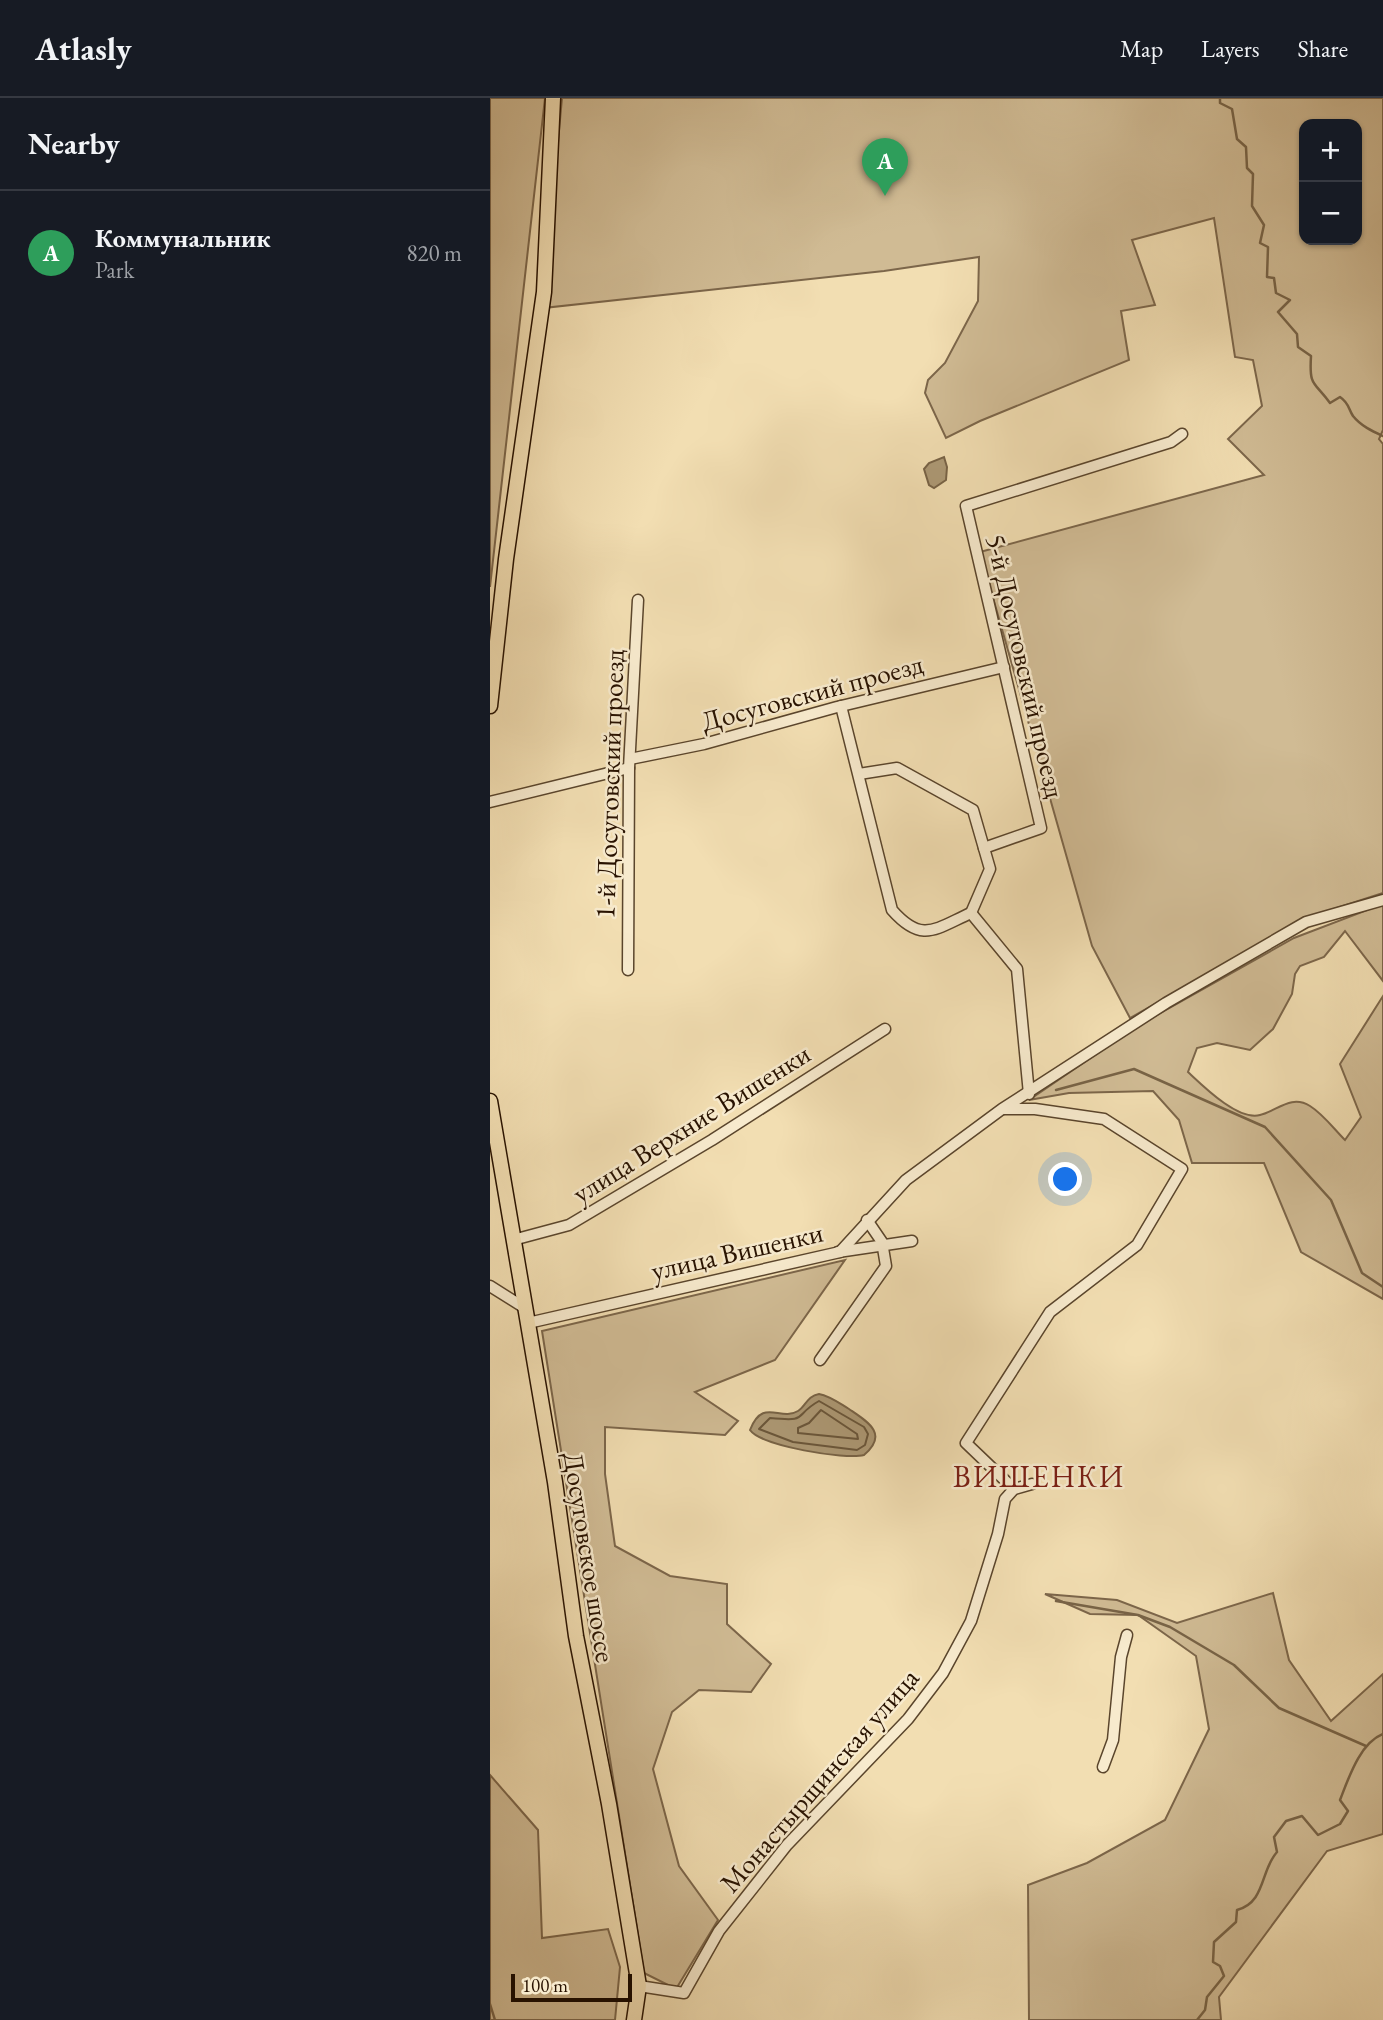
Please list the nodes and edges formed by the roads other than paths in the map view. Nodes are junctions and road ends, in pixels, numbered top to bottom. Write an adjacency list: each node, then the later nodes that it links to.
1 (554, 98): 5 (main road)
2 (1182, 434): 4 (street, 5-й Досуговский проезд)
3 (638, 600): 7 (street, 1-й Досуговский проезд)
4 (1004, 667): 6 (street, Досуговский проезд); 10 (street, 5-й Досуговский проезд)
5 (490, 706)
6 (841, 706): 7 (street, Досуговский проезд); 8 (street)
7 (629, 763): 9 (street, Досуговский проезд); 13 (street, 1-й Досуговский проезд)
8 (859, 774): 10 (street); 12 (street)
9 (490, 802)
10 (984, 848): 12 (street)
11 (1383, 900): 15 (street, улица Вишенки)
12 (971, 913): 15 (street)
13 (628, 970)
14 (884, 1028): 19 (street, улица Верхние Вишенки)
15 (1028, 1094): 17 (street, улица Вишенки)
16 (490, 1101): 19 (main road, Досуговское шоссе)
17 (1002, 1109): 18 (street, улица Вишенки); 27 (street)
18 (867, 1220): 21 (street); 22 (street, улица Вишенки)
19 (513, 1240): 24 (main road, Досуговское шоссе)
20 (912, 1241): 21 (street)
21 (883, 1245): 22 (street); 25 (street)
22 (838, 1252): 24 (street, улица Вишенки)
23 (490, 1286): 24 (street)
24 (526, 1316): 30 (main road, Досуговское шоссе)
25 (820, 1360)
26 (1032, 1484): 27 (street)
27 (1014, 1489): 30 (street, Монастырщинская улица)
28 (1127, 1635): 29 (street)
29 (1103, 1767)
30 (639, 1986): 31 (main road, Досуговское шоссе)
31 (634, 2020)

